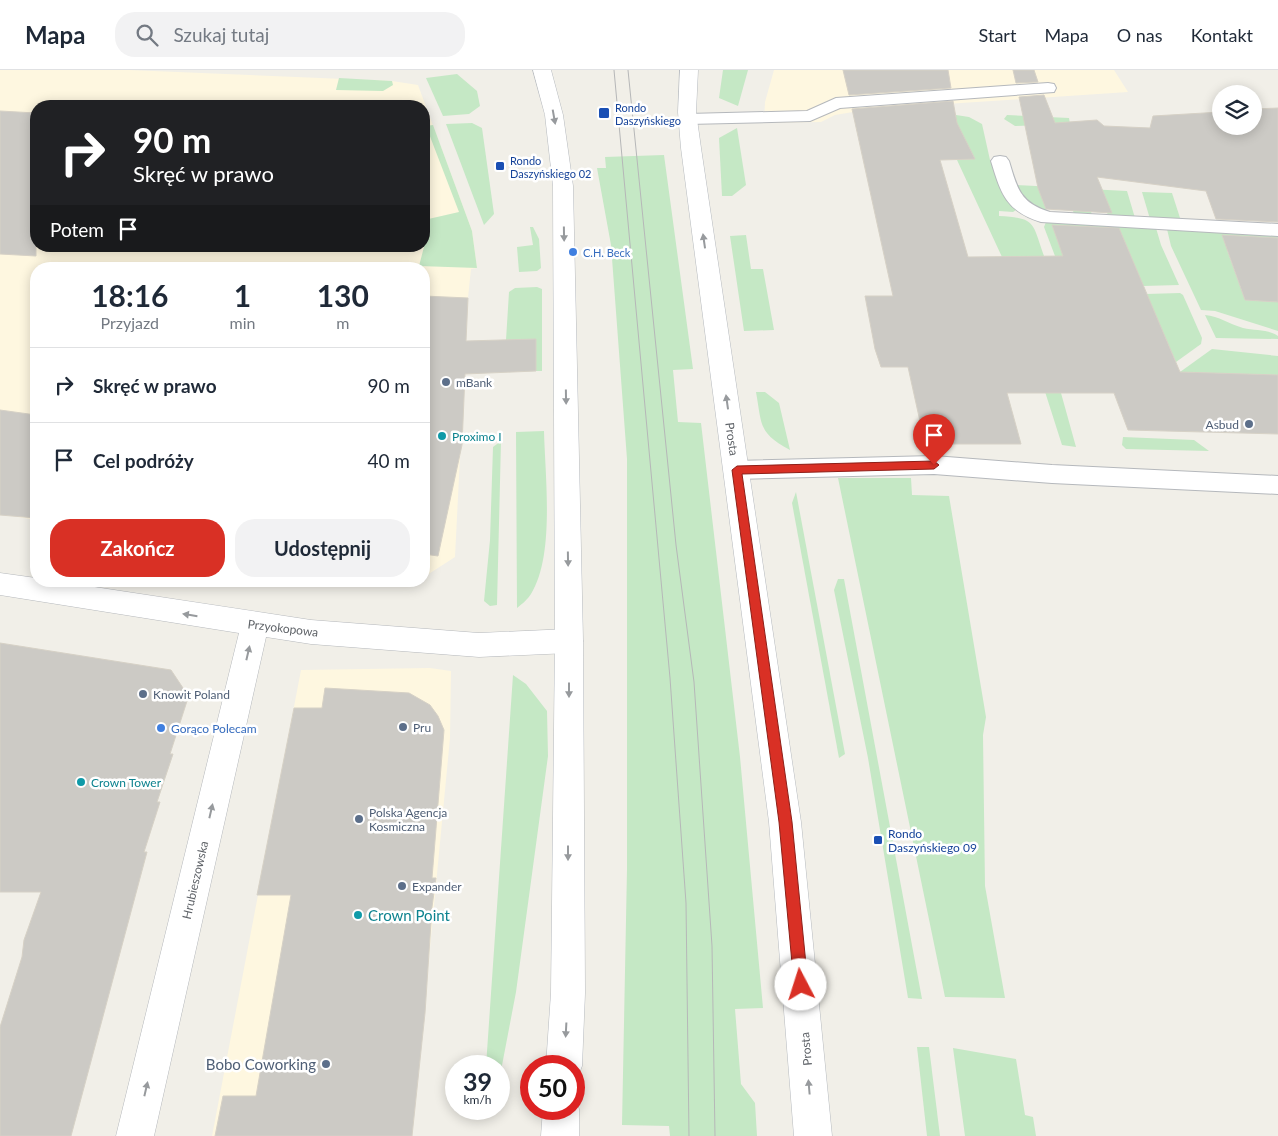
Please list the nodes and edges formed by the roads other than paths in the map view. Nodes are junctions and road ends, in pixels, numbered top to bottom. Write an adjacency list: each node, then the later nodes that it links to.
1 (542, 70): 11 (main road, one-way to 11)
2 (690, 70): 4 (main road, Prosta)
3 (1048, 88): 4 (lane)
4 (688, 119): 7 (main road, Prosta, one-way to 4)
5 (1000, 161): 6 (lane)
6 (1278, 230)
7 (737, 470): 8 (lane); 16 (main road, Prosta, one-way to 7)
8 (1278, 484)
9 (0, 584): 10 (main road, Przyokopowa, one-way to 9)
10 (255, 625): 11 (main road, Przyokopowa); 14 (main road, Hrubieszowska, one-way to 10)
11 (569, 641): 12 (main road, one-way to 12)
12 (565, 1055)
13 (561, 1120): 15 (main road)
14 (134, 1136)
15 (560, 1136)
16 (813, 1136)

